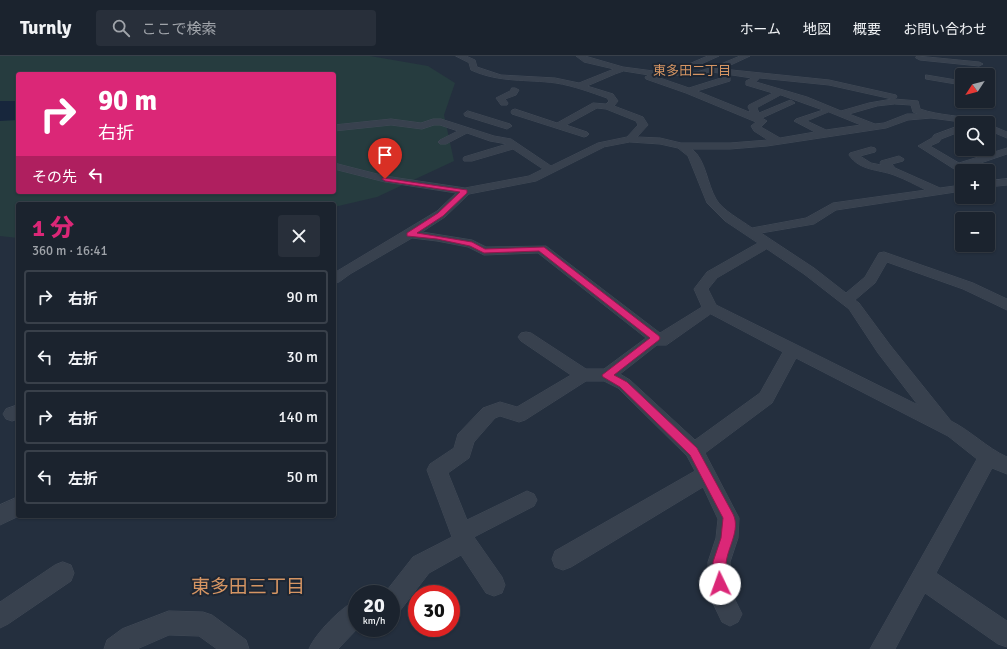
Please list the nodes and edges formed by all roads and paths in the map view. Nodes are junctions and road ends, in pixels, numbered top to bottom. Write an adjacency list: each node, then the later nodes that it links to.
1 (460, 56): 15 (street)
2 (580, 56): 11 (street)
3 (714, 56): 8 (street)
4 (741, 57): 12 (street)
5 (958, 62): 7 (street); 9 (street); 10 (street)
6 (679, 63): 8 (street)
7 (981, 64)
8 (689, 66): 12 (street)
9 (925, 68): 16 (street)
10 (960, 68)
11 (624, 69): 13 (street); 18 (street)
12 (703, 72): 13 (street); 14 (street); 24 (street)
13 (661, 74): 21 (street)
14 (727, 79): 17 (street); 21 (street)
15 (547, 80): 18 (street); 20 (street)
16 (955, 80)
17 (749, 83): 22 (street); 23 (street)
18 (580, 86): 29 (street)
19 (504, 87): 26 (street)
20 (534, 87)
21 (689, 91): 35 (street)
22 (780, 92): 33 (street); 35 (street)
23 (835, 92)
24 (911, 98): 28 (street); 34 (street)
25 (857, 100): 28 (street)
26 (504, 103)
27 (791, 103): 35 (street)
28 (871, 104): 33 (street)
29 (608, 107): 37 (street); 47 (street)
30 (515, 112): 37 (street)
31 (825, 112): 43 (street)
32 (468, 114): 44 (street)
33 (841, 114): 38 (street)
34 (930, 116): 36 (street); 38 (street)
35 (752, 117): 48 (street)
36 (955, 118)
37 (558, 126): 45 (street)
38 (874, 127): 43 (street)
39 (336, 128): 40 (street)
40 (466, 130): 44 (street); 49 (street)
41 (955, 130): 57 (street)
42 (995, 130): 46 (street)
43 (824, 133): 48 (street)
44 (478, 134): 50 (street)
45 (584, 134)
46 (1007, 135)
47 (630, 139): 51 (street); 59 (street)
48 (778, 141): 51 (street)
49 (443, 142)
50 (515, 146): 54 (street); 59 (street)
51 (681, 146): 66 (street)
52 (871, 150): 60 (street)
53 (1007, 151): 56 (street)
54 (468, 159)
55 (899, 159): 60 (street)
56 (974, 164)
57 (955, 165)
58 (336, 167): 64 (street)
59 (549, 169): 64 (street)
60 (892, 171): 65 (street)
61 (1007, 182): 62 (street)
62 (995, 183)
63 (955, 189): 65 (street)
64 (465, 191): 67 (street)
65 (937, 191): 66 (street)
66 (748, 232): 68 (street)
67 (410, 234): 69 (street); 74 (street)
68 (766, 244): 70 (street); 72 (street)
69 (336, 278)
70 (846, 300): 71 (street); 78 (street)
71 (1007, 305)
72 (710, 308): 74 (street); 75 (street)
73 (526, 337): 76 (street)
74 (656, 338): 77 (street)
75 (793, 349): 78 (street); 79 (street)
76 (583, 375): 77 (street); 85 (street)
77 (606, 375): 79 (street)
78 (944, 426): 80 (street)
79 (694, 452): 81 (street)
80 (998, 462): 88 (street)
81 (706, 475): 86 (street); 91 (street)
82 (527, 500): 85 (street)
83 (16, 507): 84 (street)
84 (0, 516)
85 (463, 537): 89 (street); 90 (street)
86 (563, 559)
87 (63, 572): 92 (street)
88 (922, 577): 94 (street); 98 (street)
89 (494, 585)
90 (400, 592)
91 (730, 614)
92 (0, 616)
93 (348, 621): 97 (street)
94 (1007, 635)
95 (116, 649): 96 (street)
96 (237, 649)
97 (321, 649)
98 (882, 649)

